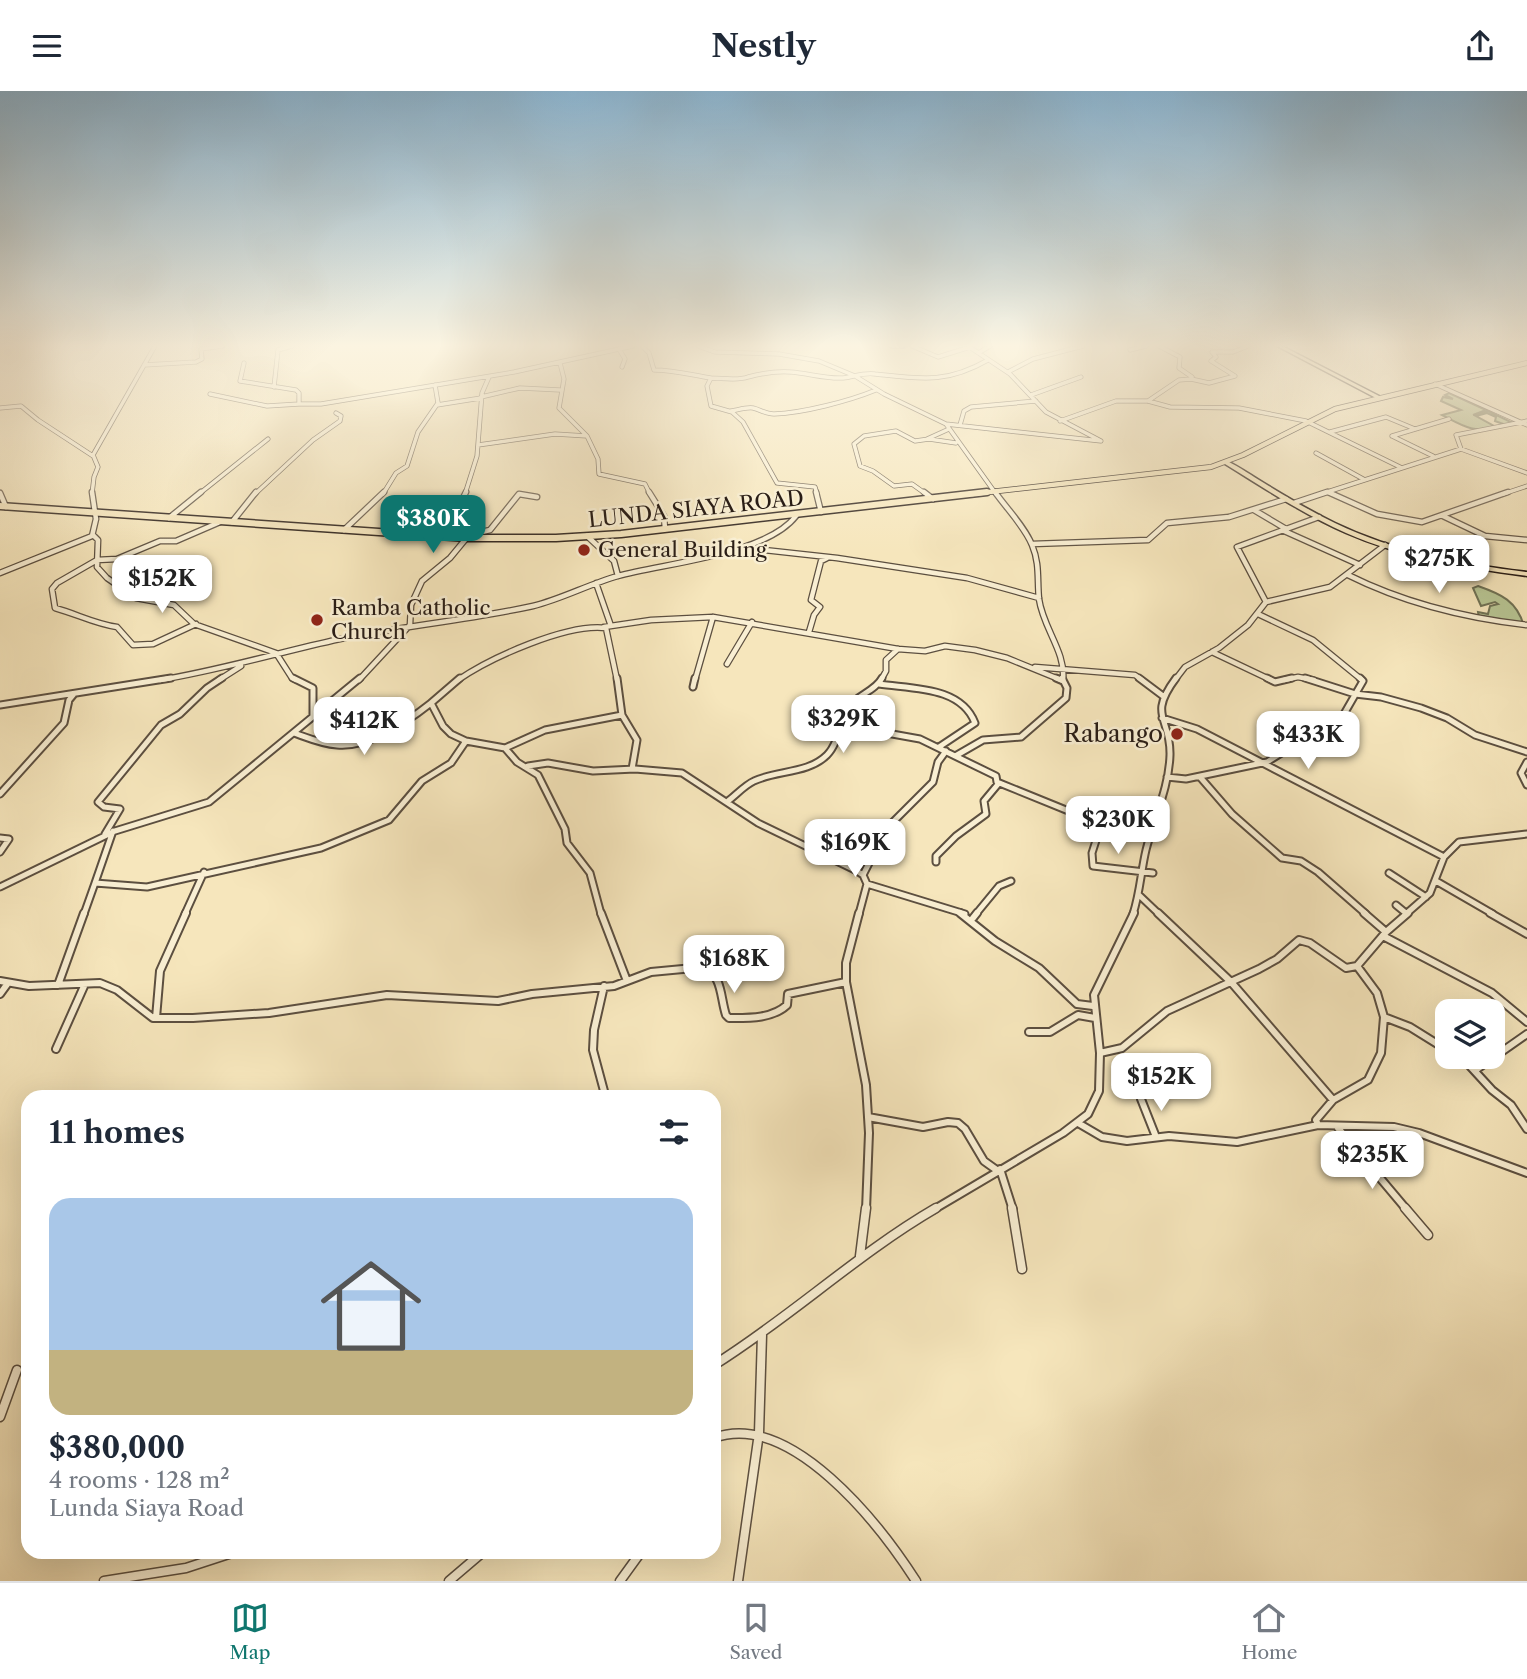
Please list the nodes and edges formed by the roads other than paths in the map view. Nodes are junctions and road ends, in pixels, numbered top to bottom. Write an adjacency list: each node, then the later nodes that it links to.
1 (31, 416): 32 (street)
2 (116, 416): 32 (street)
3 (339, 416): 55 (street)
4 (430, 416): 58 (street)
5 (482, 416): 29 (street)
6 (566, 416): 25 (street)
7 (736, 416): 48 (street)
8 (929, 416): 20 (street)
9 (963, 416): 21 (street)
10 (1051, 416): 16 (street)
11 (1070, 416): 16 (street)
12 (1278, 416): 17 (street)
13 (1322, 416): 17 (main road, LUNDA SIAYA ROAD)
14 (1505, 416): 18 (street)
15 (1449, 419): 23 (street)
16 (1060, 421): 21 (street)
17 (1306, 421): 24 (street); 34 (main road, LUNDA SIAYA ROAD)
18 (1521, 423): 19 (street); 30 (street)
19 (1527, 423)
20 (946, 424): 21 (street); 22 (street)
21 (960, 425)
22 (949, 429): 27 (street); 28 (street)
23 (1415, 429): 24 (street); 33 (street)
24 (1330, 432): 35 (street)
25 (587, 436): 29 (street); 56 (street)
26 (268, 439): 53 (street)
27 (928, 439): 28 (street); 43 (street)
28 (958, 444): 39 (street)
29 (478, 445): 60 (street)
30 (1461, 449): 33 (street); 36 (street)
31 (1316, 453): 37 (street)
32 (93, 456): 49 (street)
33 (1433, 456): 35 (street)
34 (1227, 463): 39 (main road, LUNDA SIAYA ROAD); 44 (highway)
35 (1402, 468): 37 (street)
36 (1527, 473)
37 (1366, 479): 40 (street)
38 (1527, 485): 51 (street)
39 (996, 492): 43 (main road, LUNDA SIAYA ROAD); 64 (street)
40 (1327, 492): 45 (street); 51 (street)
41 (0, 493): 46 (street)
42 (537, 497): 62 (street)
43 (933, 499): 48 (main road, LUNDA SIAYA ROAD)
44 (1286, 499): 45 (highway); 47 (street)
45 (1294, 503): 52 (highway)
46 (3, 507): 49 (main road, LUNDA SIAYA ROAD)
47 (1254, 510): 57 (street); 64 (street)
48 (821, 512): 50 (main road, LUNDA SIAYA ROAD)
49 (94, 513): 53 (main road, LUNDA SIAYA ROAD); 59 (street)
50 (796, 516): 56 (main road, LUNDA SIAYA ROAD); 66 (street)
51 (1443, 516): 63 (street)
52 (1318, 517): 57 (street); 65 (highway)
53 (169, 518): 54 (main road, LUNDA SIAYA ROAD)
54 (222, 521): 55 (main road, LUNDA SIAYA ROAD); 68 (street)
55 (232, 522): 58 (main road, LUNDA SIAYA ROAD)
56 (666, 529): 61 (main road, LUNDA SIAYA ROAD)
57 (1284, 529): 69 (street); 76 (street)
58 (344, 530): 60 (main road, LUNDA SIAYA ROAD)
59 (93, 535): 68 (street); 70 (street)
60 (444, 536): 62 (main road, LUNDA SIAYA ROAD)
61 (587, 536): 62 (main road, LUNDA SIAYA ROAD); 73 (street)
62 (467, 538): 81 (street)
63 (1527, 540)
64 (1032, 544): 75 (street)
65 (1385, 545): 69 (street); 71 (highway)
66 (742, 548): 67 (street); 73 (street)
67 (837, 558): 75 (street); 85 (street)
68 (97, 560): 80 (street); 80 (street)
69 (1360, 565): 72 (street)
70 (0, 573)
71 (1527, 574)
72 (1348, 575): 76 (street); 82 (street)
73 (618, 576): 74 (street)
74 (596, 583): 81 (street); 83 (street)
75 (1039, 598): 92 (street)
76 (1266, 602): 77 (street)
77 (1258, 614): 87 (street); 97 (street)
78 (713, 617): 79 (street); 83 (street); 95 (street)
79 (752, 622): 85 (street); 90 (street)
80 (195, 624): 88 (street)
81 (410, 625): 88 (street); 102 (street)
82 (1527, 625)
83 (611, 626): 84 (street)
84 (604, 627): 99 (street); 101 (street)
85 (809, 632): 86 (street)
86 (898, 649): 91 (street); 94 (street)
87 (1212, 652): 97 (street); 98 (street)
88 (276, 653): 89 (street); 102 (street)
89 (247, 663): 96 (street); 125 (street)
90 (727, 664)
91 (1032, 667): 92 (street); 93 (street)
92 (1065, 668): 93 (street); 98 (street)
93 (1063, 681): 111 (street)
94 (879, 684): 104 (street); 107 (street)
95 (692, 687)
96 (74, 694): 100 (street); 120 (street)
97 (1355, 694): 110 (street); 113 (street)
98 (1163, 696): 103 (street)
99 (431, 703): 105 (street); 106 (street)
100 (0, 705)
101 (622, 715): 108 (street); 115 (street)
102 (313, 716): 105 (street)
103 (1162, 718): 113 (street); 116 (street)
104 (842, 725): 107 (street); 121 (street)
105 (294, 733): 124 (street)
106 (466, 741): 108 (street); 132 (street)
107 (939, 747): 109 (street)
108 (505, 748): 114 (street)
109 (946, 751): 111 (street); 135 (street)
110 (1527, 752)
111 (957, 755): 118 (street)
112 (1527, 762): 119 (street)
113 (1262, 763): 117 (street); 129 (street)
114 (527, 767): 115 (street); 150 (street)
115 (632, 769): 121 (street)
116 (1167, 777): 117 (street); 131 (street)
117 (1200, 777): 146 (street)
118 (999, 783): 122 (street); 130 (street)
119 (1527, 785)
120 (0, 794)
121 (729, 801): 135 (street)
122 (1071, 812)
123 (1100, 828): 131 (street)
124 (113, 831): 125 (street); 138 (street)
125 (105, 834): 140 (street)
126 (1527, 834): 129 (street)
127 (2, 841): 128 (street)
128 (0, 852)
129 (1444, 857): 137 (street)
130 (936, 862)
131 (1143, 871): 133 (street); 141 (street)
132 (204, 872): 138 (street); 160 (street)
133 (1153, 873)
134 (1389, 873): 142 (street)
135 (863, 875): 139 (street)
136 (1012, 880): 145 (street)
137 (1436, 881): 142 (street); 147 (street)
138 (95, 883): 154 (street)
139 (867, 884): 145 (street); 151 (street)
140 (0, 887)
141 (1139, 895): 152 (street); 158 (street)
142 (1426, 897): 144 (street)
143 (1396, 905): 144 (street)
144 (1407, 913): 146 (street)
145 (973, 918): 158 (street)
146 (1384, 934): 148 (street); 162 (street)
147 (1527, 934)
148 (1357, 966): 152 (street); 159 (street)
149 (0, 981): 153 (street)
150 (627, 981): 151 (street); 156 (street)
151 (846, 982): 173 (street)
152 (1231, 982): 168 (street); 172 (street)
153 (8, 983): 154 (street); 157 (street)
154 (58, 985): 155 (street)
155 (85, 985): 160 (street); 166 (street)
156 (604, 986): 160 (street); 170 (street)
157 (0, 994)
158 (1093, 1006): 161 (street)
159 (1384, 1017): 165 (street); 172 (street)
160 (156, 1018)
161 (1095, 1018): 163 (street); 168 (street)
162 (1527, 1022)
163 (1029, 1032)
164 (1527, 1034): 167 (street)
165 (1435, 1043)
166 (56, 1049)
167 (1505, 1050)
168 (1100, 1053): 174 (street)
169 (1473, 1069): 177 (street)
170 (604, 1090)
171 (1141, 1098): 178 (street)
172 (1333, 1100): 175 (street)
173 (868, 1117): 179 (street); 182 (street)
174 (1078, 1123): 178 (street); 179 (street)
175 (1318, 1125): 176 (street); 178 (street)
176 (1338, 1128): 180 (street); 181 (street)
177 (1527, 1129)
178 (1156, 1137)
179 (999, 1170): 182 (street); 183 (street)
180 (1527, 1173)
181 (1429, 1235)
182 (860, 1256): 184 (street)
183 (1022, 1269)
184 (762, 1335): 185 (street); 188 (street)
185 (721, 1360)
186 (18, 1370): 187 (street)
187 (0, 1417)
188 (759, 1433): 189 (street); 196 (street); 197 (street)
189 (721, 1436)
190 (214, 1559): 193 (street)
191 (475, 1559): 194 (street)
192 (636, 1559): 195 (street)
193 (104, 1581)
194 (449, 1581)
195 (620, 1581)
196 (738, 1581)
197 (916, 1581)

